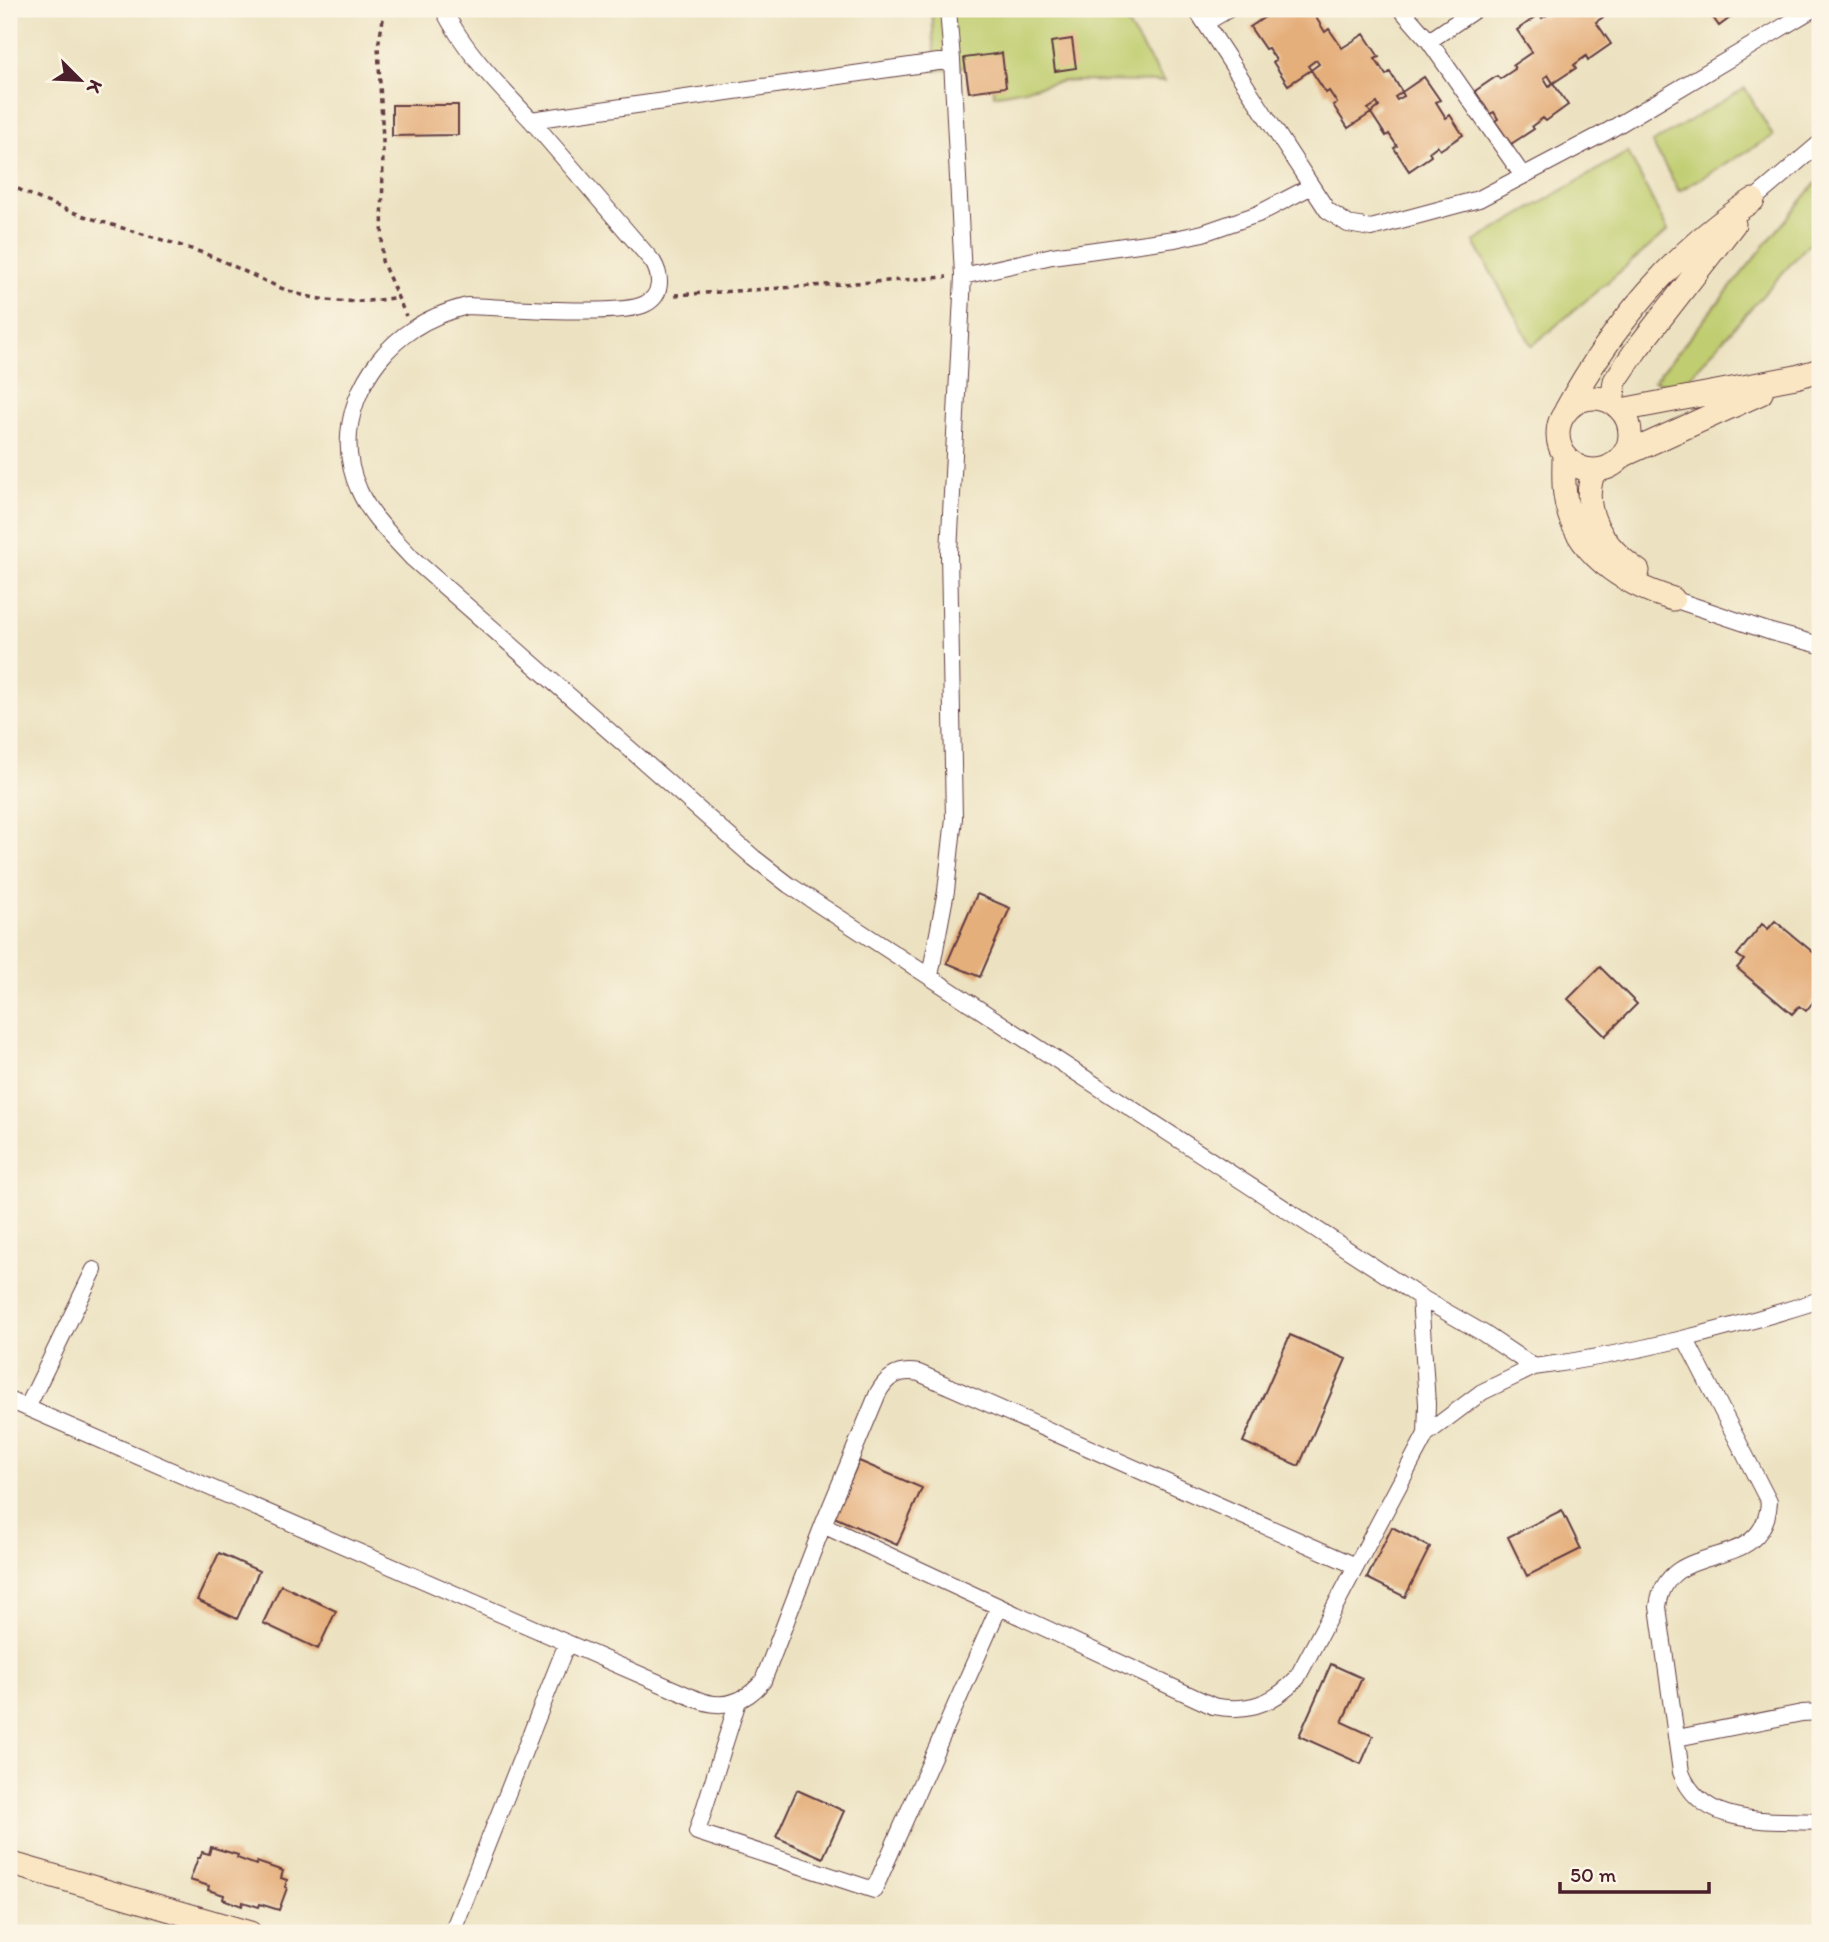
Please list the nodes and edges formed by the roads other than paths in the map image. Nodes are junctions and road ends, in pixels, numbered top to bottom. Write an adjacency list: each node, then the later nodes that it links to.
1 (443, 9): 10 (street)
2 (948, 9): 9 (street)
3 (1229, 9): 7 (street)
4 (1401, 9): 8 (street)
5 (1476, 9): 8 (street)
6 (1813, 9): 12 (street)
7 (1200, 16): 13 (street)
8 (1429, 41): 12 (street)
9 (951, 60): 10 (street); 15 (street)
10 (531, 120): 25 (street)
11 (1820, 144): 14 (street)
12 (1523, 176): 13 (street)
13 (1310, 187): 15 (street)
14 (1754, 200): 18 (street); 19 (street)
15 (963, 276): 25 (street)
16 (1820, 370): 17 (street)
17 (1796, 377): 18 (street); 20 (street)
18 (1617, 406): 19 (street); 20 (street)
19 (1566, 410): 21 (street)
20 (1624, 455): 22 (street)
21 (1564, 456): 22 (street); 23 (street)
22 (1594, 471): 23 (street)
23 (1673, 599): 24 (street)
24 (1820, 645)
25 (930, 976): 27 (street)
26 (94, 1270): 32 (street)
27 (1420, 1297): 30 (street); 33 (street)
28 (1820, 1300): 29 (street)
29 (1686, 1340): 30 (street); 40 (street)
30 (1534, 1367): 33 (street)
31 (9, 1399): 32 (street)
32 (27, 1408): 37 (street)
33 (1426, 1434): 35 (street)
34 (823, 1525): 35 (street); 36 (street); 38 (street)
35 (1356, 1566): 36 (street)
36 (999, 1607): 38 (street)
37 (567, 1643): 38 (street); 44 (street)
38 (738, 1701)
39 (1820, 1712): 40 (street)
40 (1676, 1738): 41 (street)
41 (1820, 1822)
42 (9, 1863): 43 (street)
43 (250, 1933)
44 (452, 1933)

